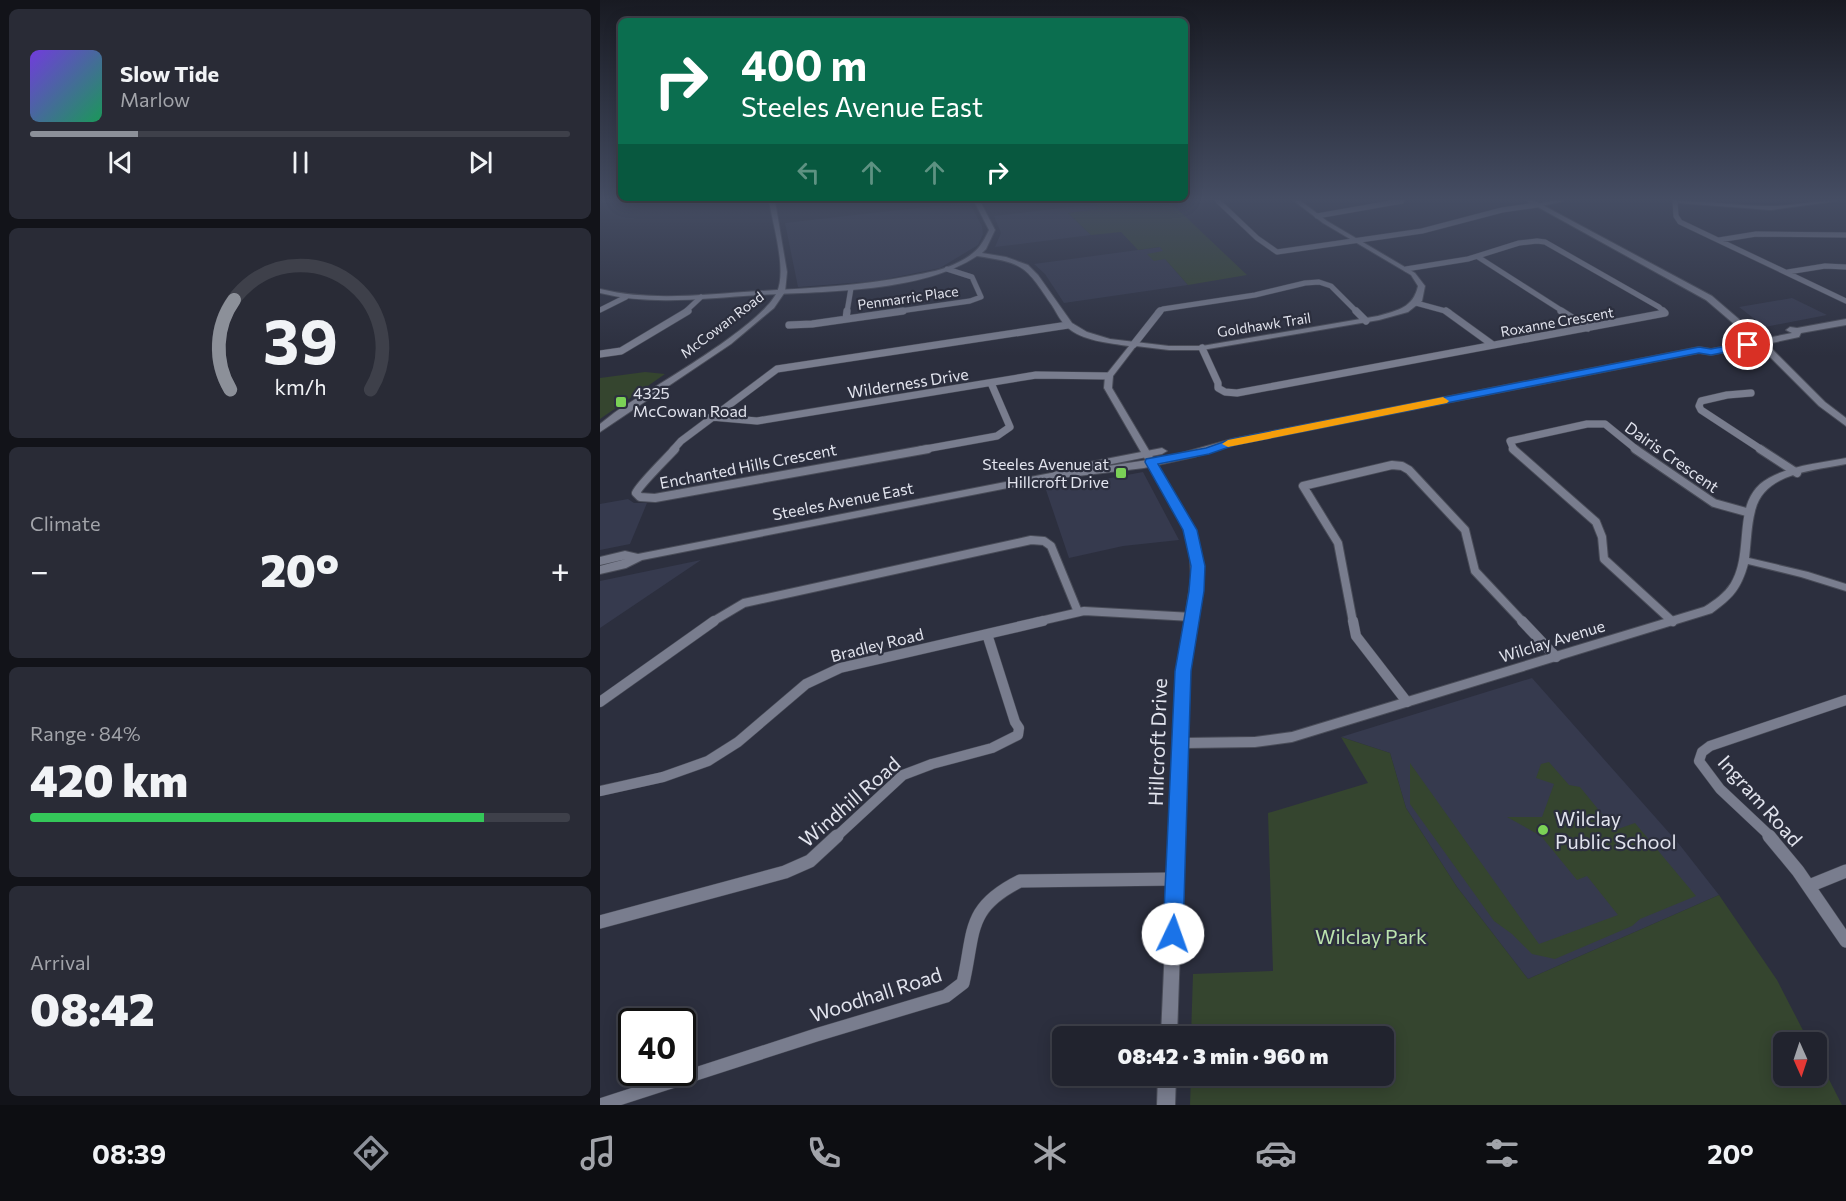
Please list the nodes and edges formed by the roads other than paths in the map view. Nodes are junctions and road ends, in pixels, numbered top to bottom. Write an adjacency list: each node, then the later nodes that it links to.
1 (780, 253): 15 (main road, McCowan Road)
2 (1377, 253): 11 (street)
3 (1492, 253): 8 (street, Roxanne Crescent)
4 (1562, 253): 26 (street, Roxanne Crescent)
5 (1626, 253): 27 (main road)
6 (1746, 253): 12 (street)
7 (977, 254): 10 (street); 25 (street)
8 (1478, 257): 11 (street, Roxanne Crescent); 26 (street)
9 (1846, 267): 12 (street)
10 (947, 269): 13 (street); 21 (street, Penmarric Place)
11 (1406, 269): 19 (street)
12 (1788, 272): 18 (street)
13 (851, 288): 15 (street); 21 (street)
14 (600, 291): 16 (street)
15 (781, 292): 17 (street); 37 (main road, McCowan Road)
16 (626, 297): 17 (street); 20 (street)
17 (701, 297): 31 (street)
18 (1846, 301)
19 (1416, 303): 22 (street, Goldhawk Trail); 29 (street)
20 (600, 310)
21 (846, 319): 24 (street, Penmarric Place)
22 (1366, 321): 28 (street); 30 (street, Goldhawk Trail)
23 (1846, 322): 27 (main road, Steeles Avenue East)
24 (789, 325)
25 (1068, 325): 28 (street, Goldhawk Trail); 35 (street, Enchanted Hills Crescent)
26 (1588, 328): 29 (street, Roxanne Crescent)
27 (1757, 339): 36 (main road); 38 (main road, Steeles Avenue East)
28 (1134, 344): 30 (street, Goldhawk Trail); 32 (street)
29 (1493, 345): 30 (street, Roxanne Crescent)
30 (1202, 348)
31 (600, 354)
32 (1109, 376): 33 (street, Wilderness Drive); 38 (street, Hillcroft Drive)
33 (991, 383): 35 (street, Wilderness Drive); 35 (street, Enchanted Hills Crescent)
34 (1751, 393): 40 (street)
35 (711, 417)
36 (1846, 423)
37 (600, 429)
38 (1148, 458): 42 (main road, Steeles Avenue East); 48 (street, Hillcroft Drive)
39 (1846, 461): 40 (street, Wilclay Avenue)
40 (1797, 473): 41 (street, Wilclay Avenue)
41 (1750, 513): 43 (street, Wilclay Avenue); 49 (street, Dairis Crescent)
42 (639, 557): 44 (main road, Steeles Avenue East); 45 (main road, Steeles Avenue East)
43 (1743, 560): 46 (street); 49 (street, Wilclay Avenue)
44 (600, 561)
45 (600, 570)
46 (1846, 588)
47 (1078, 612): 48 (street, Bradley Road); 50 (street, Bradley Road); 53 (street)
48 (1192, 617): 55 (street, Hillcroft Drive)
49 (1673, 622): 51 (street, Wilclay Avenue)
50 (987, 634): 56 (street, Bradley Road); 60 (street, Windhill Road)
51 (1556, 657): 54 (street, Wilclay Avenue); 54 (street)
52 (1846, 700): 59 (street, Ingram Road)
53 (600, 702)
54 (1407, 702): 55 (street, Wilclay Avenue)
55 (1180, 743): 58 (street, Hillcroft Drive)
56 (600, 791)
57 (1846, 872): 59 (street)
58 (1175, 879): 62 (street, Hillcroft Drive); 64 (street, Woodhall Road)
59 (1809, 886): 61 (street, Ingram Road)
60 (600, 922)
61 (1846, 941)
62 (1169, 1026)
63 (1167, 1086): 65 (street)
64 (600, 1105)
65 (1166, 1105)

